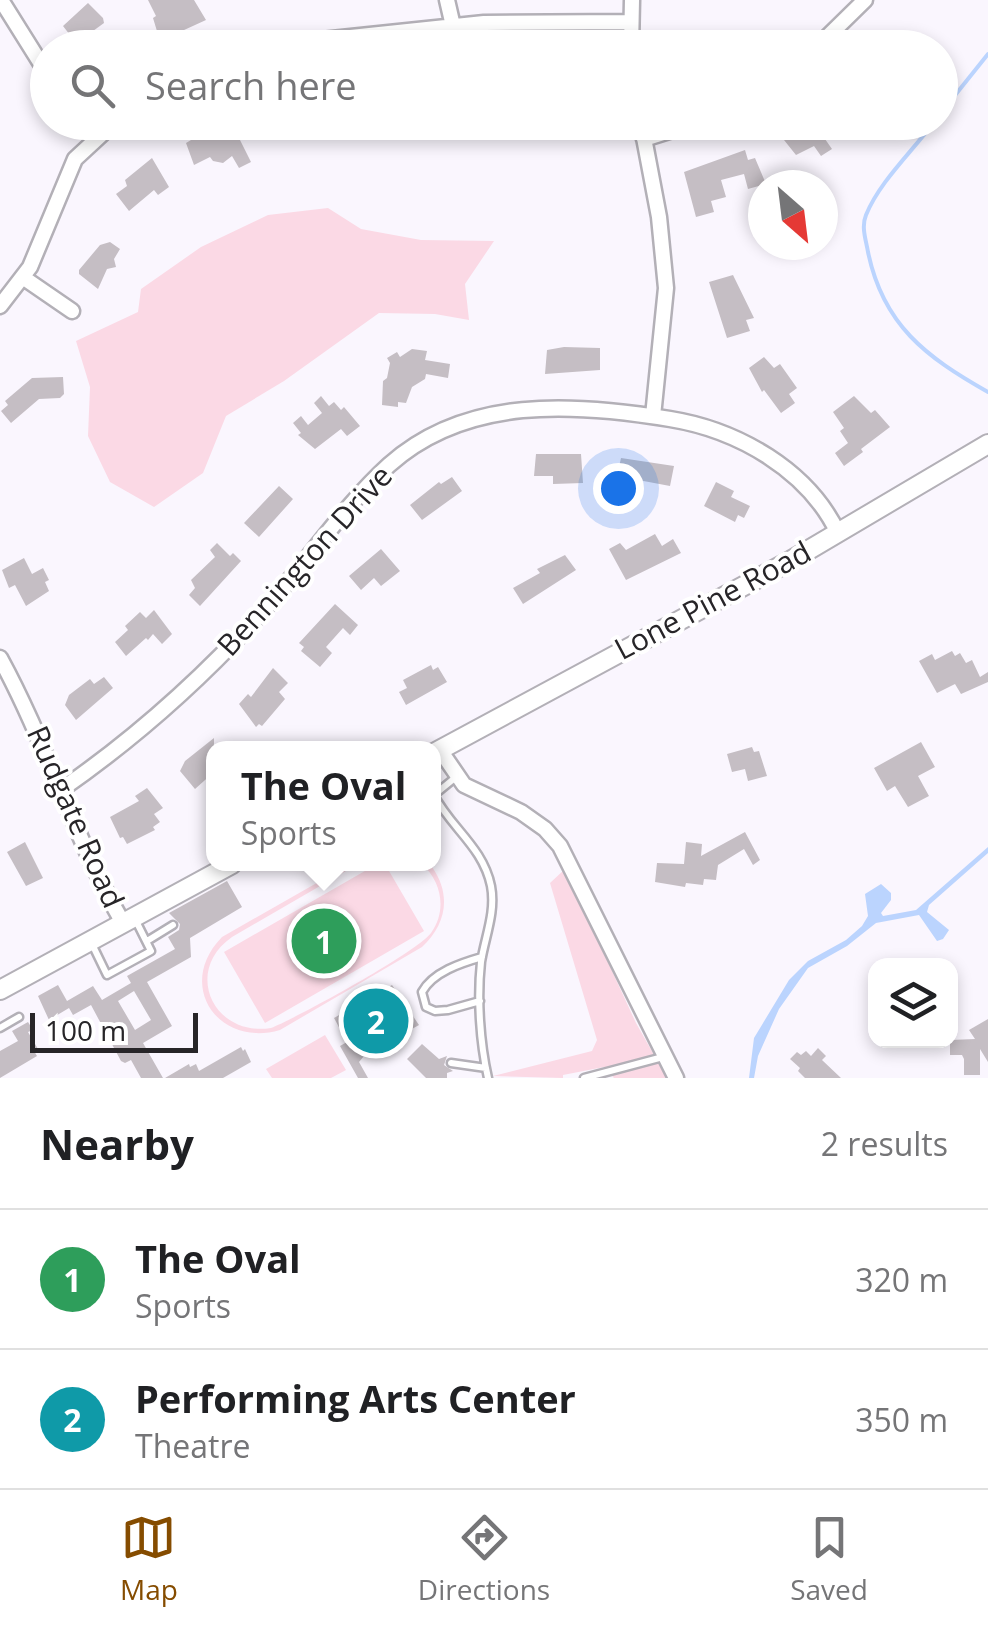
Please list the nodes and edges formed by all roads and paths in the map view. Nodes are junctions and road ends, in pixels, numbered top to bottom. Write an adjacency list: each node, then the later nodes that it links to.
1 (1, 0): 10 (street)
2 (447, 0): 6 (street)
3 (632, 0): 5 (street)
4 (865, 0): 9 (street)
5 (630, 22): 6 (street); 8 (street)
6 (454, 26): 7 (street)
7 (422, 30)
8 (630, 30)
9 (834, 30)
10 (30, 46)
11 (92, 140): 13 (street)
12 (644, 140): 16 (street)
13 (24, 278): 14 (street); 15 (street)
14 (0, 306)
15 (72, 311)
16 (653, 416): 18 (street, Bennington Drive); 23 (street, Bennington Drive)
17 (988, 444): 18 (street, Lone Pine Road)
18 (838, 534): 20 (street, Lone Pine Road)
19 (0, 658): 23 (street, Rudgate Road)
20 (441, 749)
21 (441, 756): 22 (street)
22 (456, 777): 24 (lane); 36 (street)
23 (62, 789): 27 (street, Rudgate Road)
24 (441, 789)
25 (441, 813): 31 (lane)
26 (219, 871): 27 (street)
27 (128, 920): 29 (lane); 30 (street)
28 (174, 926): 29 (lane)
29 (147, 940): 30 (lane)
30 (90, 941): 32 (street)
31 (482, 956): 33 (lane); 33 (lane)
32 (0, 990)
33 (480, 1002): 38 (lane)
34 (19, 1017): 35 (lane)
35 (0, 1028)
36 (663, 1057): 39 (lane); 42 (street)
37 (451, 1063): 38 (lane)
38 (486, 1068): 40 (lane)
39 (595, 1077): 41 (lane)
40 (488, 1078)
41 (584, 1078)
42 (676, 1078)

